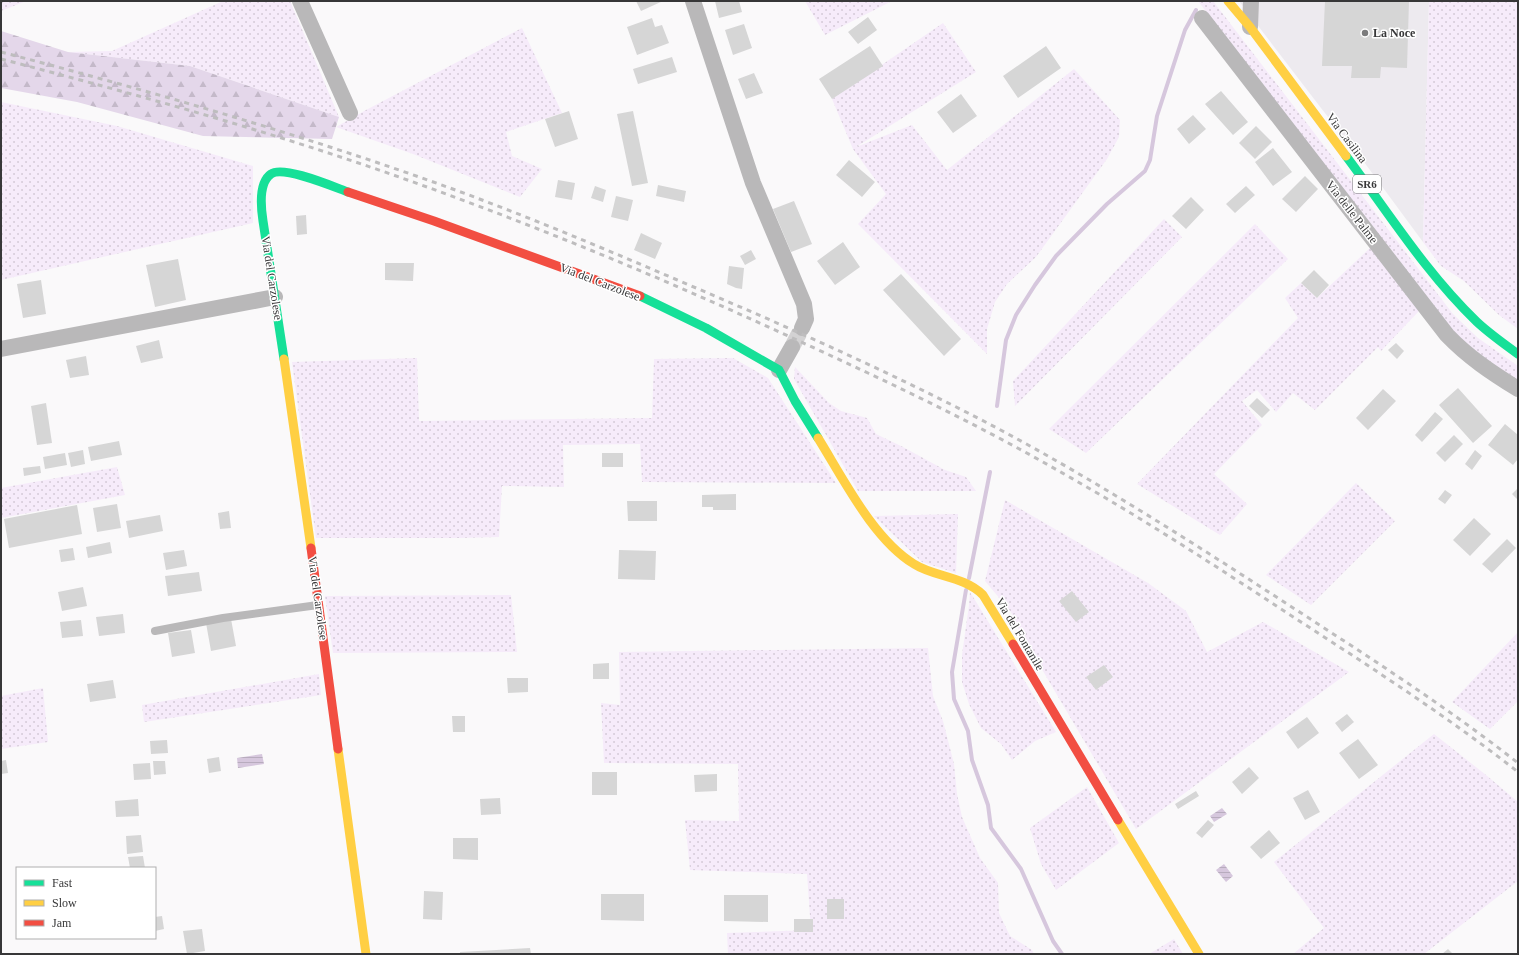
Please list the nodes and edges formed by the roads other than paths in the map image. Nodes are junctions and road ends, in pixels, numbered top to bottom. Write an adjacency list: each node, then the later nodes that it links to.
1 (300, 1): 8 (street)
2 (693, 1): 10 (street)
3 (1228, 1): 4 (street); 7 (street, Via Casilina / SR6)
4 (1245, 1)
5 (1250, 1): 7 (street)
6 (1202, 18): 15 (street, Via delle Palme)
7 (1250, 27): 13 (street, Via Casilina / SR6)
8 (350, 113)
9 (275, 297): 12 (street); 14 (street, Via del Carzolese); 16 (street, Via del Carzolese)
10 (802, 328)
11 (792, 347): 14 (street)
12 (1, 349)
13 (1518, 354)
14 (779, 370): 19 (street, Via del Fontanile)
15 (1518, 388)
16 (319, 605): 17 (lane); 18 (street, Via del Carzolese)
17 (155, 631)
18 (366, 954)
19 (1199, 954)

